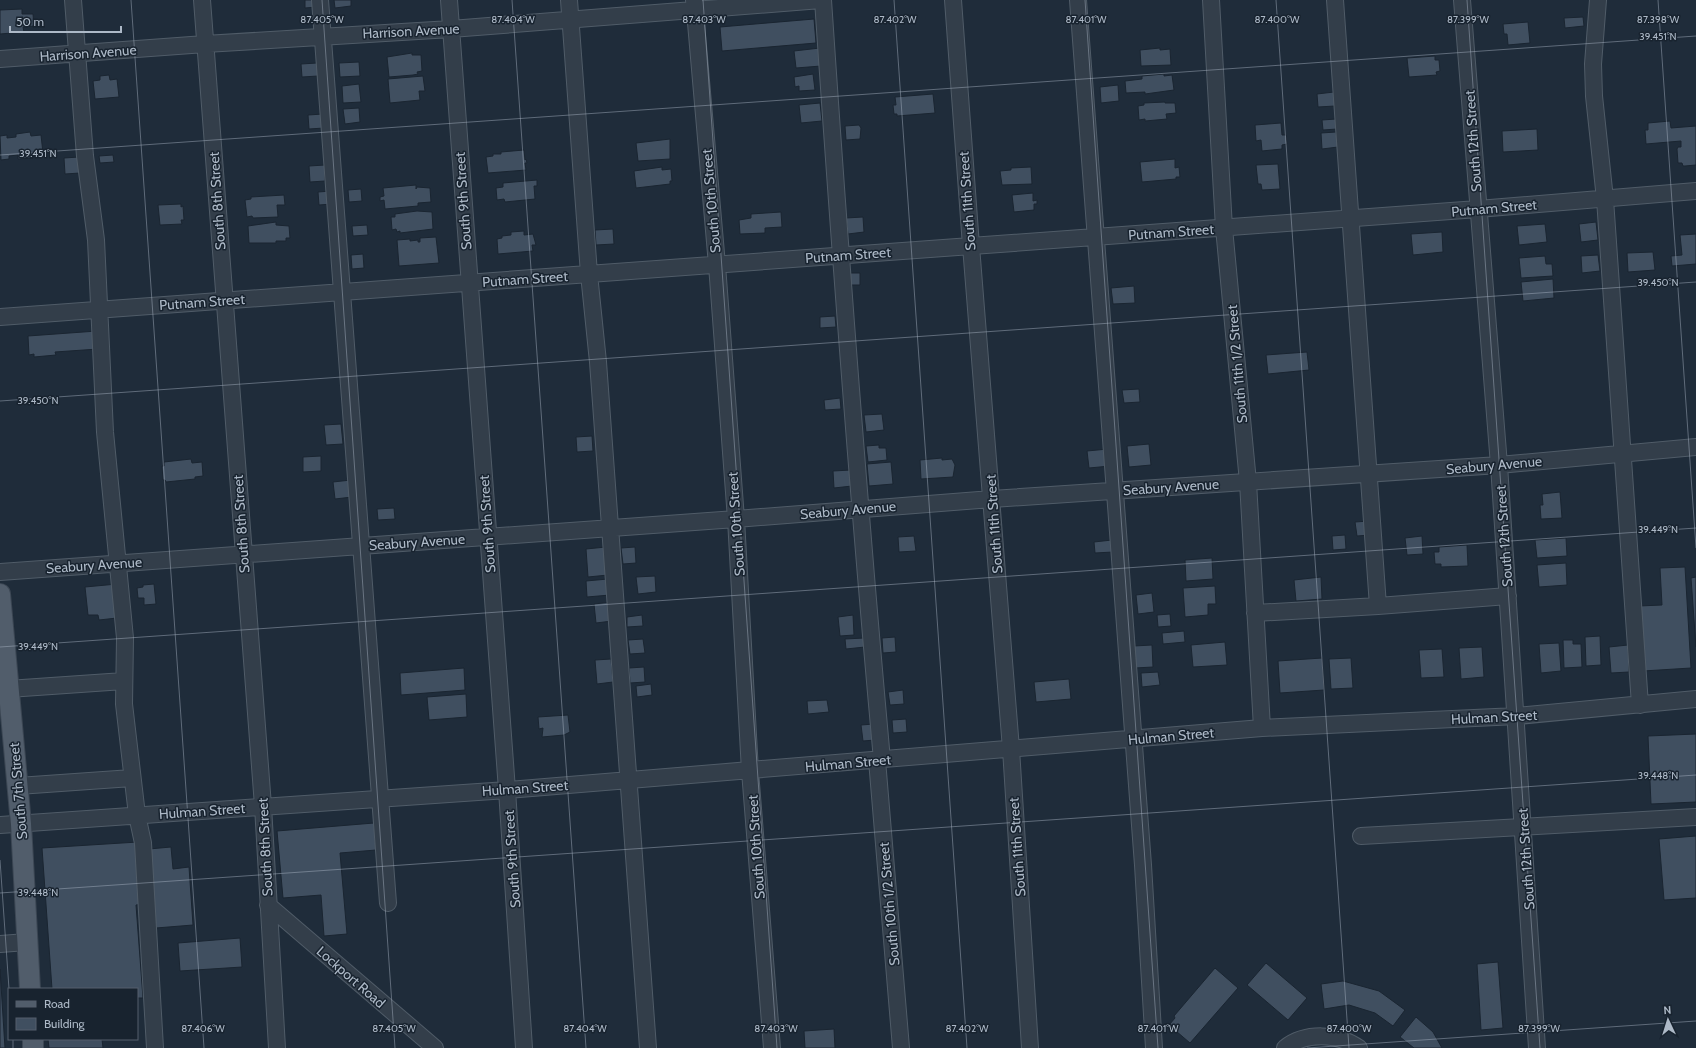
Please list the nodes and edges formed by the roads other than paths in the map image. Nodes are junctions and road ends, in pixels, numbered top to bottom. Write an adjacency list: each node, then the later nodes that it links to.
1 (74, 0): 18 (street)
2 (202, 0): 17 (street, South 8th Street)
3 (320, 0): 16 (street)
4 (449, 0): 15 (street, South 9th Street)
5 (569, 0): 14 (street)
6 (822, 0): 13 (street, Harrison Avenue); 27 (street, South 10th 1/2 Street)
7 (953, 0): 26 (street, South 11th Street)
8 (1078, 0): 25 (street)
9 (1210, 0): 24 (street, South 11th 1/2 Street)
10 (1335, 0): 23 (street)
11 (1462, 0): 22 (street, South 12th Street)
12 (1598, 0): 21 (street)
13 (694, 5): 14 (street, Harrison Avenue); 28 (street, South 10th Street)
14 (570, 20): 15 (street, Harrison Avenue); 29 (street)
15 (451, 29): 16 (street, Harrison Avenue); 30 (street, South 9th Street)
16 (323, 36): 17 (street, Harrison Avenue); 31 (street)
17 (205, 44): 18 (street, Harrison Avenue); 32 (street, South 8th Street)
18 (77, 54): 19 (street, Harrison Avenue); 33 (street)
19 (0, 59)
20 (1696, 191): 21 (street, Putnam Street)
21 (1605, 199): 22 (street, Putnam Street); 36 (street)
22 (1478, 209): 23 (street, Putnam Street); 37 (street, South 12th Street)
23 (1351, 219): 24 (street, Putnam Street); 38 (street)
24 (1224, 228): 25 (street, Putnam Street); 39 (street, South 11th 1/2 Street)
25 (1096, 237): 26 (street, Putnam Street); 40 (street)
26 (971, 246): 27 (street, Putnam Street); 41 (street, South 11th Street)
27 (840, 256): 28 (street, Putnam Street); 42 (street, South 10th 1/2 Street)
28 (716, 265): 29 (street, Putnam Street); 43 (street, South 10th Street)
29 (589, 274): 30 (street, Putnam Street); 44 (street)
30 (469, 283): 31 (street, Putnam Street); 45 (street, South 9th Street)
31 (342, 292): 32 (street, Putnam Street); 46 (street)
32 (224, 300): 33 (street, Putnam Street); 47 (street, South 8th Street)
33 (99, 310): 34 (street, Putnam Street); 48 (street)
34 (0, 317)
35 (1696, 447): 36 (street, Seabury Avenue)
36 (1622, 454): 37 (street, Seabury Avenue); 57 (street)
37 (1499, 465): 38 (street, Seabury Avenue); 51 (street, South 12th Street)
38 (1369, 474): 39 (street, Seabury Avenue); 52 (street)
39 (1248, 482): 40 (street, Seabury Avenue); 53 (street, South 11th 1/2 Street)
40 (1114, 491): 41 (street, Seabury Avenue); 60 (street)
41 (992, 499): 42 (street, Seabury Avenue); 61 (street, South 11th Street)
42 (860, 509): 43 (street, Seabury Avenue); 62 (street, South 10th 1/2 Street)
43 (736, 519): 44 (street, Seabury Avenue); 63 (street, South 10th Street)
44 (609, 528): 45 (street, Seabury Avenue); 65 (street)
45 (488, 537): 46 (street, Seabury Avenue); 67 (street, South 9th Street)
46 (361, 546): 47 (street, Seabury Avenue); 68 (street)
47 (244, 554): 48 (street, Seabury Avenue); 69 (street, South 8th Street)
48 (116, 564): 49 (street, Seabury Avenue); 54 (street)
49 (0, 572)
50 (0, 594): 55 (main road, South 7th Street)
51 (1508, 596): 52 (street); 58 (street, South 12th Street)
52 (1378, 606): 53 (street)
53 (1256, 613): 59 (street, South 11th 1/2 Street)
54 (124, 681): 55 (street); 64 (street)
55 (8, 689): 66 (main road, South 7th Street)
56 (1696, 699): 57 (street, Hulman Street)
57 (1640, 705): 58 (street, Hulman Street)
58 (1517, 716): 59 (street, Hulman Street); 74 (street, South 12th Street)
59 (1262, 728): 60 (street, Hulman Street)
60 (1132, 739): 61 (street, Hulman Street); 89 (street)
61 (1011, 749): 62 (street, Hulman Street); 88 (street, South 11th Street)
62 (879, 760): 63 (street, Hulman Street); 87 (street, South 10th 1/2 Street)
63 (750, 771): 65 (street, Hulman Street); 86 (street, South 10th Street)
64 (132, 778): 66 (street); 70 (street)
65 (628, 780): 67 (street, Hulman Street); 85 (street)
66 (18, 786): 72 (main road, South 7th Street)
67 (507, 790): 68 (street, Hulman Street); 84 (street, South 9th Street)
68 (380, 798): 69 (street, Hulman Street); 76 (street)
69 (263, 806): 70 (street, Hulman Street); 77 (street, South 8th Street)
70 (137, 816): 72 (street, Hulman Street); 81 (street)
71 (1696, 817): 74 (street)
72 (21, 824): 73 (street, Hulman Street); 78 (main road, South 7th Street)
73 (0, 825)
74 (1524, 828): 75 (street); 92 (street, South 12th Street)
75 (1361, 836)
76 (388, 903)
77 (268, 906): 82 (street, South 8th Street); 83 (street, Lockport Road)
78 (28, 942): 79 (street); 80 (main road, South 7th Street)
79 (0, 944)
80 (30, 988)
81 (155, 1048)
82 (277, 1048)
83 (434, 1048)
84 (524, 1048)
85 (648, 1048)
86 (772, 1048)
87 (901, 1048)
88 (1030, 1048)
89 (1154, 1048)
90 (1285, 1048): 91 (street)
91 (1359, 1048)
92 (1537, 1048)

